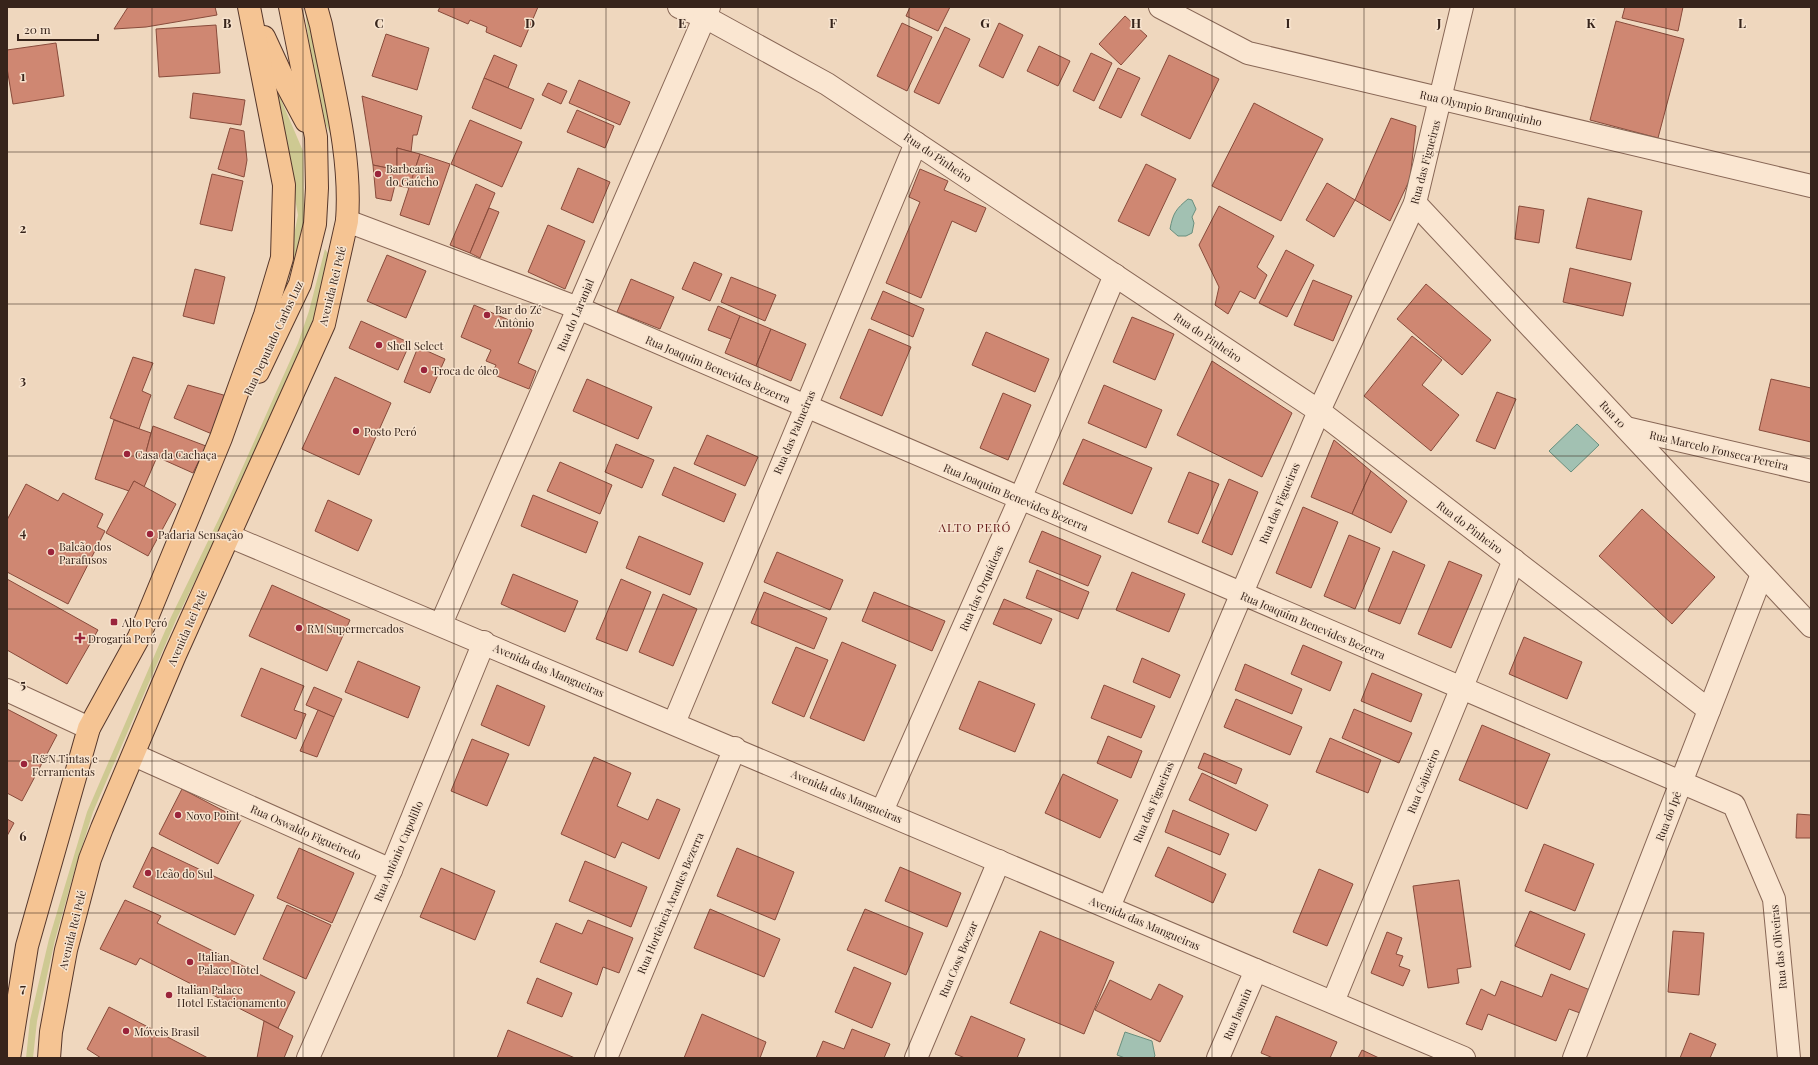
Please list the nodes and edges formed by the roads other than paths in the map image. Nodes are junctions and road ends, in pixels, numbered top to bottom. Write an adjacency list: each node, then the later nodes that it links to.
1 (250, 7): 9 (main road, Rua Deputado Carlos Luz); 19 (main road)
2 (290, 7): 9 (main road, Rua Deputado Carlos Luz)
3 (316, 7): 13 (main road)
4 (679, 7): 7 (street, Rua do Pinheiro)
5 (1160, 7): 8 (street, Rua Olympio Branquinho)
6 (1462, 7): 8 (street, Rua das Figueiras)
7 (707, 12): 10 (street, Rua do Pinheiro); 15 (street, Rua do Laranjal)
8 (1441, 98): 11 (street, Rua Olympio Branquinho); 12 (street, Rua das Figueiras)
9 (316, 137): 13 (main road, Rua Deputado Carlos Luz); 19 (main road, Rua Deputado Carlos Luz)
10 (916, 143): 14 (street, Rua do Pinheiro); 16 (street, Rua das Palmeiras)
11 (1811, 186)
12 (1415, 203): 17 (street, Rua das Figueiras); 18 (street, Rua 10)
13 (348, 214): 15 (street, Rua Joaquim Benevides Bezerra); 22 (main road, Avenida Rei Pelé)
14 (1115, 275): 17 (street, Rua do Pinheiro); 21 (street, Rua das Orquídeas)
15 (578, 308): 16 (street, Rua Joaquim Benevides Bezerra); 26 (street, Rua do Laranjal)
16 (805, 406): 21 (street, Rua Joaquim Benevides Bezerra); 32 (street, Rua das Palmeiras)
17 (1319, 410): 23 (street, Rua do Pinheiro); 25 (street, Rua das Figueiras)
18 (1626, 428): 20 (street, Rua Marcelo Fonseca Pereira); 24 (street, Rua 10)
19 (222, 438): 33 (main road)
20 (1811, 471)
21 (1020, 499): 25 (street, Rua Joaquim Benevides Bezerra); 37 (street, Rua das Orquídeas)
22 (229, 536): 26 (street, Avenida das Mangueiras); 35 (main road, Avenida Rei Pelé)
23 (1514, 560): 29 (street, Rua Cajuzeiro); 31 (street, Rua do Pinheiro)
24 (1762, 574): 27 (street, Rua 10); 31 (street, Rua do Ipê)
25 (1240, 594): 29 (street, Rua Joaquim Benevides Bezerra); 40 (street, Rua das Figueiras)
26 (441, 624): 28 (street, Avenida das Mangueiras)
27 (1811, 626)
28 (484, 642): 32 (street, Avenida das Mangueiras); 39 (street, Rua Antônio Cupolillo)
29 (1461, 689): 36 (street, Rua Joaquim Benevides Bezerra); 42 (street, Rua Cajuzeiro)
30 (7, 690): 33 (street)
31 (1709, 710): 36 (street, Rua do Ipê)
32 (674, 723): 34 (street, Avenida das Mangueiras)
33 (89, 728): 43 (main road)
34 (735, 748): 37 (street, Avenida das Mangueiras); 46 (street, Rua Hortência Arantes Bezerra)
35 (134, 755): 39 (street, Rua Oswaldo Figueiredo); 44 (main road, Avenida Rei Pelé)
36 (1680, 783): 50 (street, Rua do Ipê); 51 (street, Rua das Oliveiras)
37 (882, 811): 38 (street, Avenida das Mangueiras)
38 (999, 861): 40 (street, Avenida das Mangueiras); 47 (street, Rua Coss Boczar)
39 (391, 870): 45 (street, Rua Antônio Cupolillo)
40 (1109, 907): 41 (street, Avenida das Mangueiras)
41 (1256, 970): 42 (street, Avenida das Mangueiras); 48 (street, Rua Jasmin)
42 (1333, 1002): 49 (street, Avenida das Mangueiras)
43 (9, 1058)
44 (49, 1058)
45 (308, 1058)
46 (606, 1058)
47 (916, 1058)
48 (1218, 1058)
49 (1464, 1058)
50 (1574, 1058)
51 (1789, 1058)

